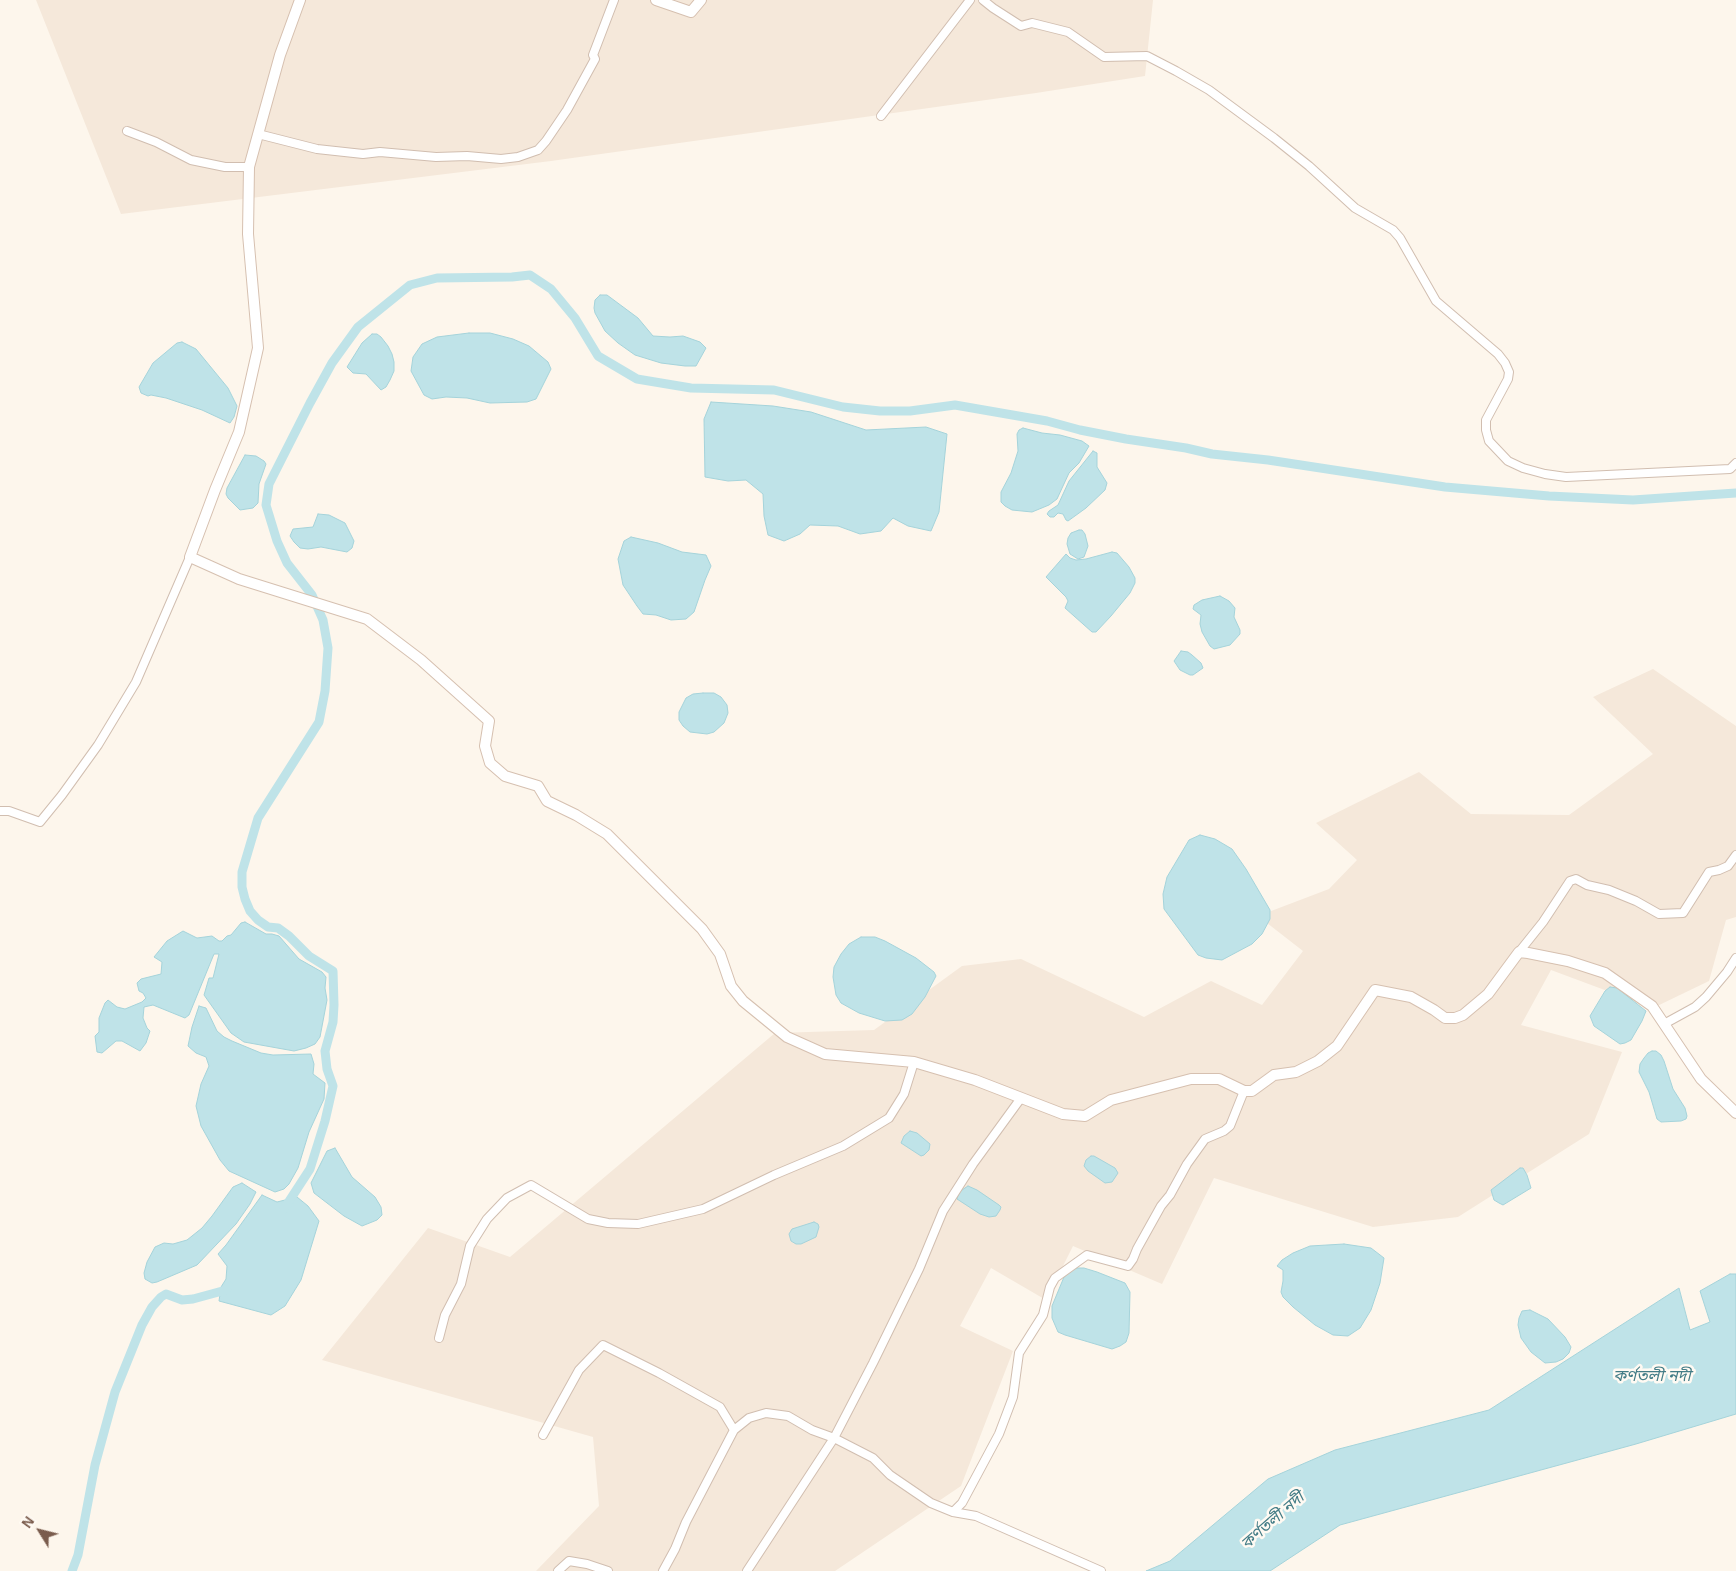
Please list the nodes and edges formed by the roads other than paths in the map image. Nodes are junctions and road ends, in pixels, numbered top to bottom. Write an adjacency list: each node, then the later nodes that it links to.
1 (300, 0): 9 (street)
2 (614, 0): 9 (street)
3 (656, 0): 4 (street)
4 (701, 0)
5 (970, 0): 7 (street)
6 (983, 0): 11 (street)
7 (881, 116)
8 (127, 131): 10 (street)
9 (258, 134): 10 (street)
10 (249, 167): 12 (street)
11 (1736, 463)
12 (190, 557): 13 (street); 18 (street)
13 (0, 811)
14 (1736, 855): 15 (street)
15 (1519, 952): 17 (street); 19 (street)
16 (1736, 958): 17 (street)
17 (1664, 1024): 21 (street)
18 (914, 1062): 20 (street); 22 (street)
19 (1244, 1091): 20 (street); 26 (street)
20 (1021, 1098): 25 (street)
21 (1736, 1113)
22 (440, 1338)
23 (734, 1430): 24 (street); 25 (street); 29 (street)
24 (543, 1435)
25 (834, 1438): 26 (street); 30 (street)
26 (953, 1512): 31 (street)
27 (558, 1571): 28 (street)
28 (608, 1571)
29 (663, 1571)
30 (746, 1571)
31 (1101, 1571)

